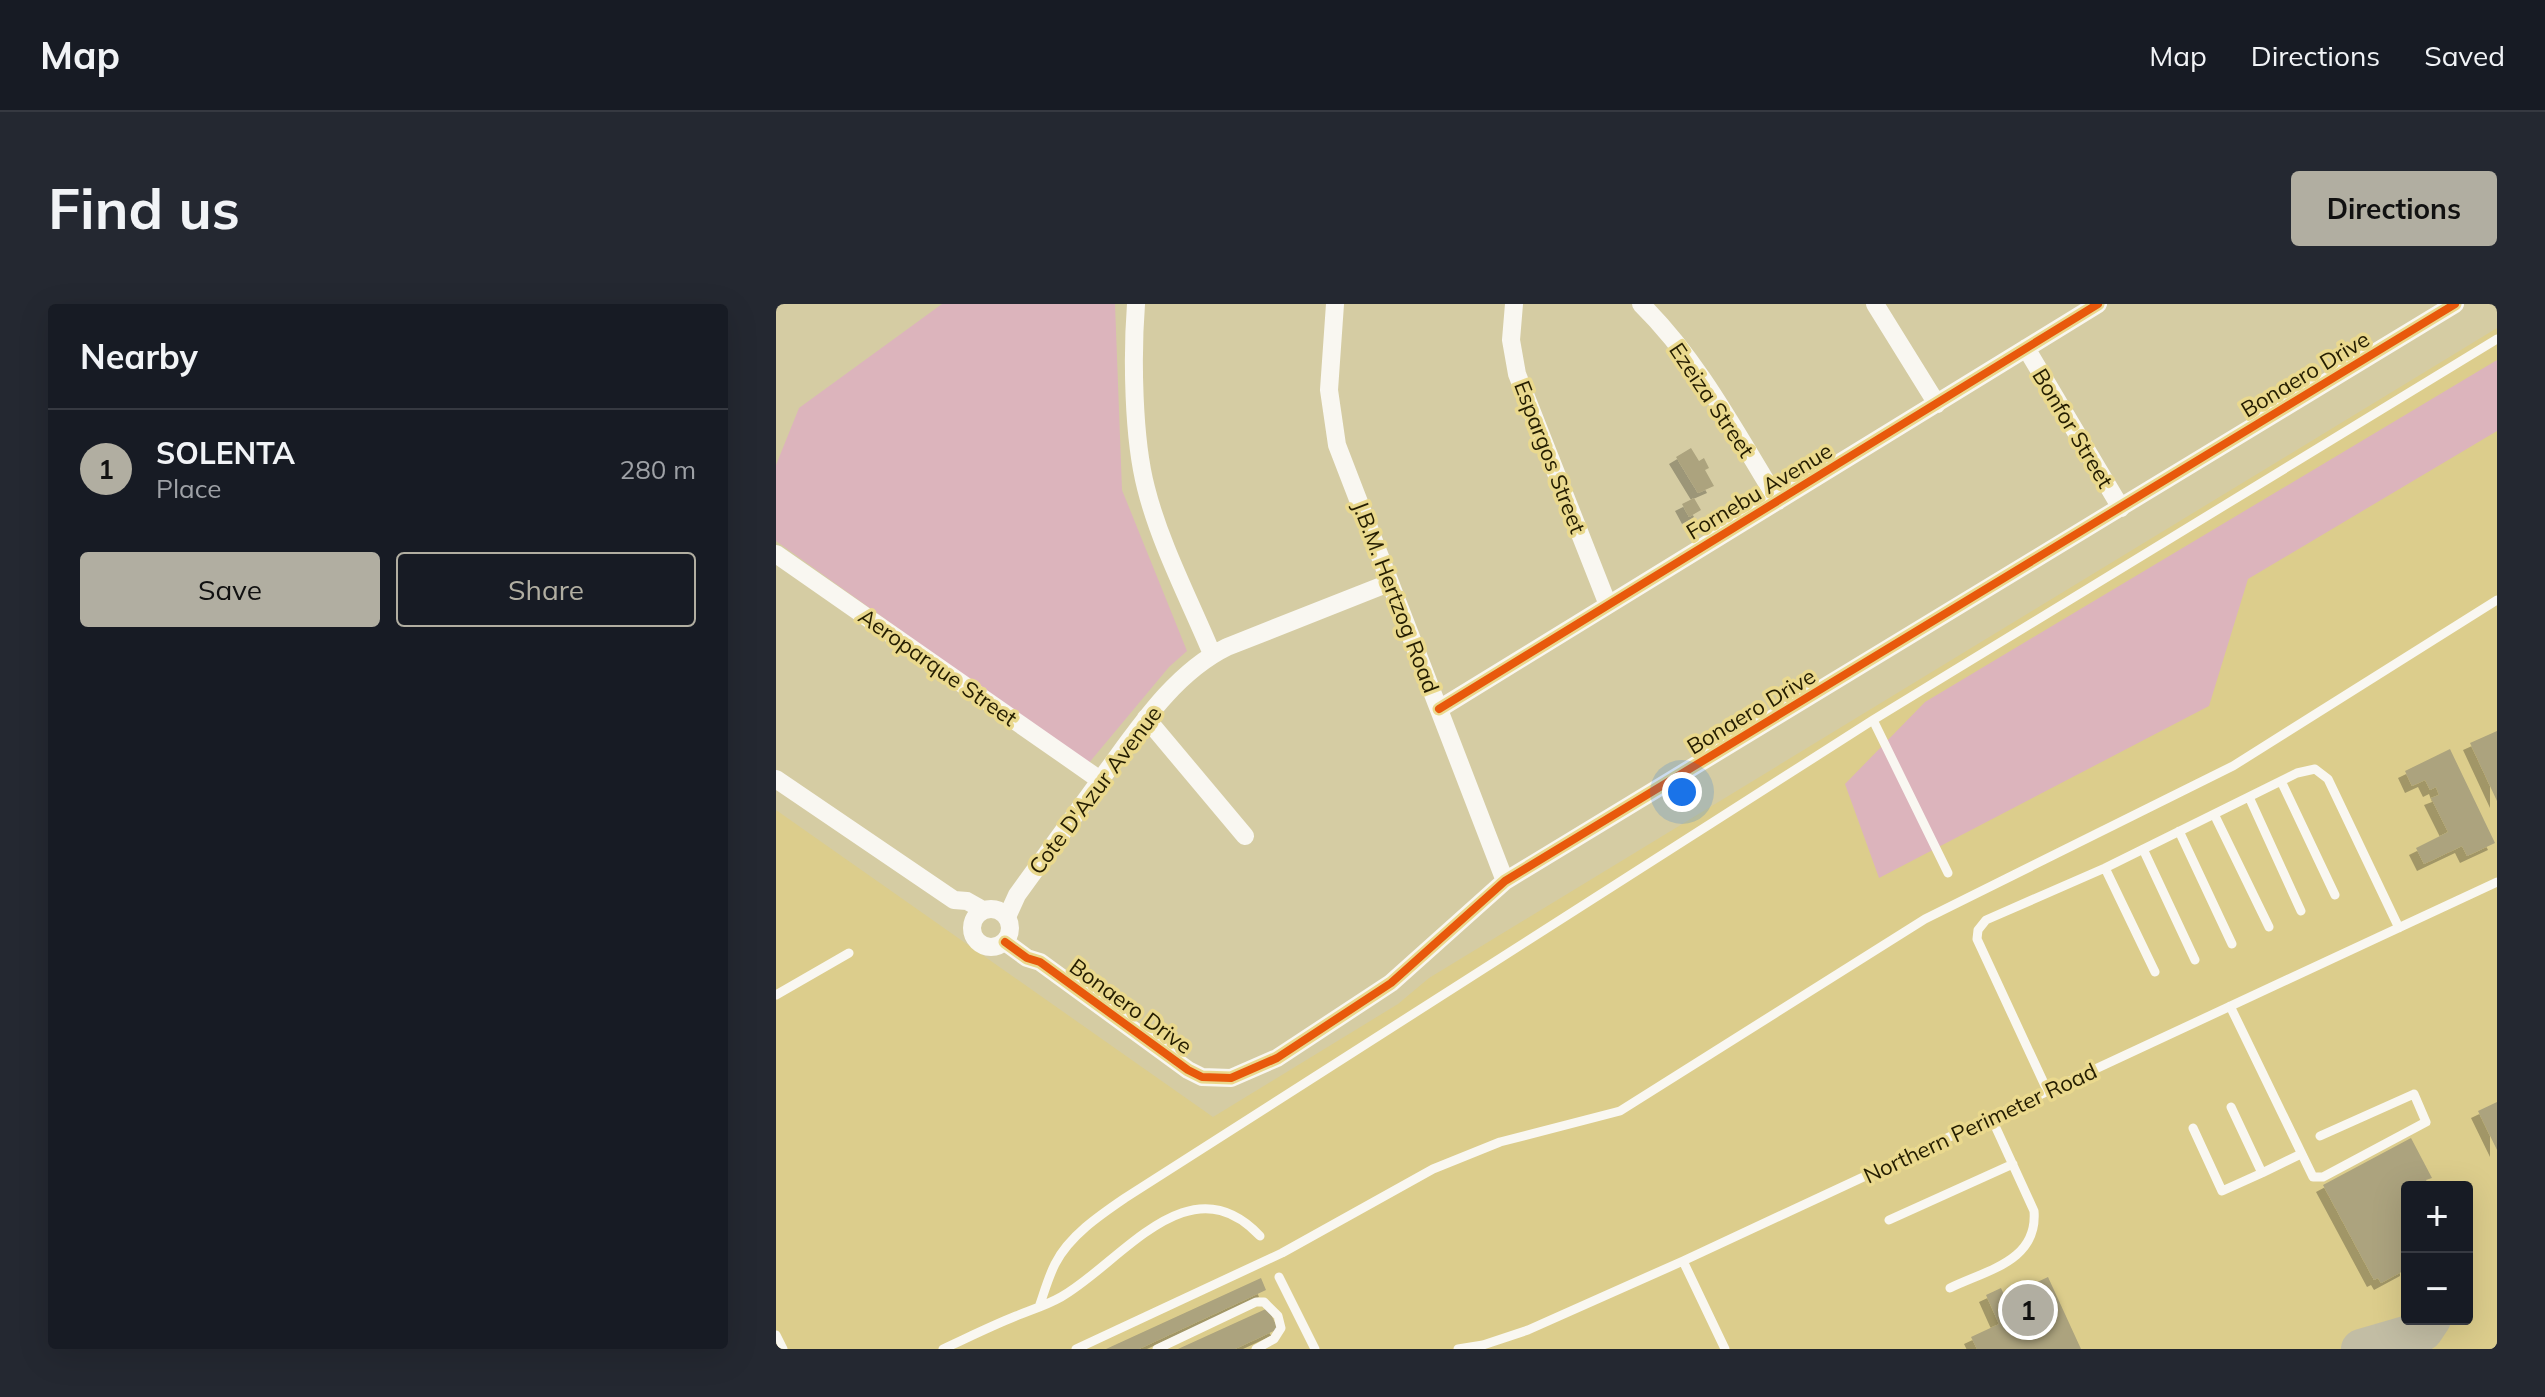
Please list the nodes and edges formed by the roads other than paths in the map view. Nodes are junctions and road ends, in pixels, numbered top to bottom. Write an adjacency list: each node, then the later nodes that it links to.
1 (1136, 304): 17 (street)
2 (1335, 304): 14 (street, J.B.M. Hertzog Road)
3 (1514, 304): 16 (street, Espargos Street)
4 (1641, 304): 11 (street, Ezeiza Street)
5 (1875, 304): 10 (street)
6 (2455, 304): 12 (street, Bonaero Drive)
7 (2096, 305): 9 (street, Fornebu Avenue)
8 (2497, 339): 20 (lane)
9 (2026, 348): 10 (street, Fornebu Avenue); 12 (street, Bonfor Street)
10 (1937, 404): 11 (street, Fornebu Avenue)
11 (1778, 501): 16 (street, Fornebu Avenue)
12 (2121, 508): 31 (street, Bonaero Drive)
13 (776, 554): 22 (street, Aeroparque Street)
14 (1389, 583): 17 (street, Cote D'Azur Avenue); 18 (street, J.B.M. Hertzog Road)
15 (2497, 600): 61 (lane)
16 (1608, 605): 18 (street, Fornebu Avenue)
17 (1212, 654): 19 (street, Cote D'Azur Avenue)
18 (1439, 709): 31 (street, J.B.M. Hertzog Road)
19 (1146, 718): 22 (street, Cote D'Azur Avenue); 27 (street)
20 (1873, 720): 30 (lane); 57 (lane)
21 (776, 779): 35 (street, Bonaero Drive)
22 (1100, 780): 35 (street, Cote D'Azur Avenue)
23 (2281, 781): 24 (lane); 33 (lane); 37 (lane)
24 (2249, 797): 25 (lane); 34 (lane)
25 (2214, 814): 26 (lane); 36 (lane)
26 (2179, 831): 28 (lane); 38 (lane)
27 (1245, 836)
28 (2143, 849): 29 (lane); 40 (lane)
29 (2105, 868): 41 (lane); 44 (lane)
30 (1948, 873)
31 (1505, 881): 35 (street, Bonaero Drive)
32 (2497, 882): 37 (lane, Northern Perimeter Road)
33 (2335, 895)
34 (2301, 911)
35 (996, 922)
36 (2269, 927)
37 (2399, 928): 43 (lane, Northern Perimeter Road)
38 (2232, 944)
39 (849, 953): 42 (lane)
40 (2195, 960)
41 (2155, 972)
42 (776, 995)
43 (2230, 1006): 44 (lane, Northern Perimeter Road); 49 (lane)
44 (2048, 1092): 46 (lane, Northern Perimeter Road)
45 (2231, 1107): 51 (lane)
46 (1991, 1117): 50 (lane); 54 (lane, Northern Perimeter Road)
47 (2193, 1128): 51 (lane)
48 (2320, 1136): 49 (lane)
49 (2301, 1154): 51 (lane)
50 (2013, 1164): 52 (lane); 56 (lane)
51 (2262, 1173)
52 (1889, 1220)
53 (1260, 1236): 57 (lane)
54 (1683, 1261): 65 (lane, Northern Perimeter Road); 66 (lane)
55 (1279, 1277): 64 (lane)
56 (1950, 1288)
57 (1039, 1307): 60 (lane)
58 (776, 1335): 59 (lane)
59 (783, 1349)
60 (943, 1349)
61 (1076, 1349)
62 (1157, 1349): 63 (lane)
63 (1256, 1349)
64 (1315, 1349)
65 (1458, 1349)
66 (1725, 1349)

